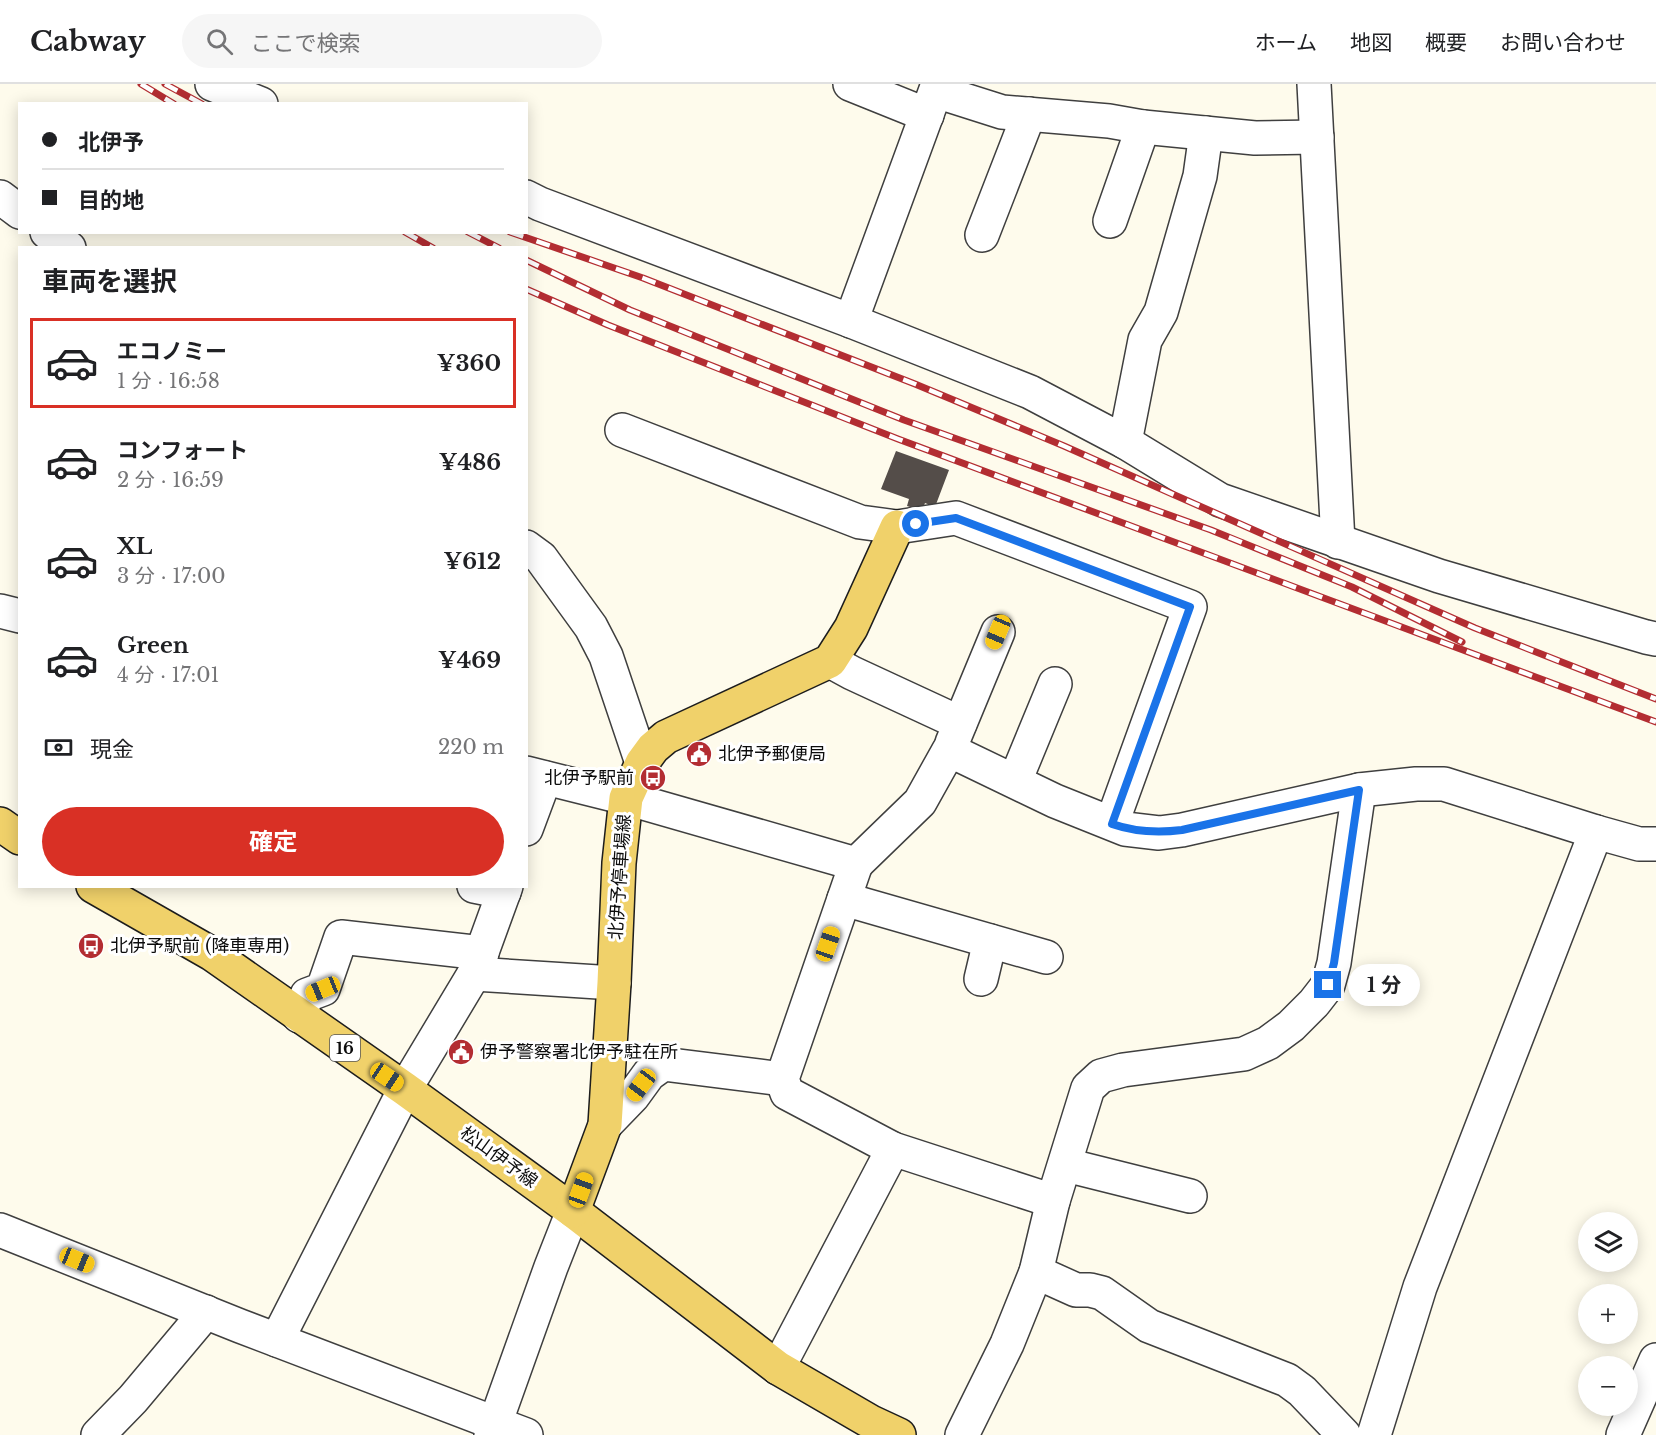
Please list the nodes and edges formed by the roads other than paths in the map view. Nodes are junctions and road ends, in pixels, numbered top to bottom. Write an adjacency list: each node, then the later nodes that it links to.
1 (212, 84): 6 (street)
2 (272, 84): 7 (street)
3 (850, 84): 5 (street)
4 (1314, 84): 11 (street)
5 (934, 97): 8 (street); 19 (street)
6 (256, 102)
7 (276, 102)
8 (1029, 114): 9 (street); 17 (street)
9 (1143, 127): 10 (street); 15 (street)
10 (1206, 133): 11 (street); 21 (street)
11 (1317, 137): 23 (street)
12 (0, 197): 14 (street)
13 (528, 198): 19 (street)
14 (18, 210)
15 (1110, 220)
16 (49, 234): 18 (street)
17 (982, 235)
18 (66, 246)
19 (851, 321): 21 (street)
20 (622, 430): 22 (street)
21 (1125, 442): 23 (street)
22 (897, 526): 29 (main road); 39 (street)
23 (1338, 543): 28 (street)
24 (528, 548): 32 (street)
25 (0, 611): 26 (street)
26 (18, 616)
27 (998, 632): 31 (street)
28 (1656, 639)
29 (830, 660): 31 (street); 32 (main road, 北伊予停車場線)
30 (1054, 684): 34 (street)
31 (955, 737): 34 (street); 43 (street)
32 (642, 763): 36 (main road, 北伊予停車場線)
33 (536, 776): 36 (street); 37 (street)
34 (1015, 781): 39 (street)
35 (1359, 790): 39 (street); 40 (street); 57 (street)
36 (626, 798): 43 (street); 51 (main road, 北伊予停車場線)
37 (528, 818)
38 (0, 824): 41 (main road)
39 (1112, 824)
40 (1596, 832): 42 (street); 73 (street)
41 (18, 837)
42 (1656, 844)
43 (856, 864): 46 (street)
44 (96, 888): 52 (main road, 松山伊予線 / 16)
45 (495, 888): 49 (street)
46 (844, 898): 47 (street); 53 (street)
47 (990, 941): 48 (street); 50 (street)
48 (1046, 957)
49 (478, 964): 51 (street); 52 (street); 54 (street)
50 (981, 978)
51 (614, 983): 55 (main road, 北伊予停車場線)
52 (299, 1016): 54 (main road, 松山伊予線 / 16)
53 (782, 1079): 55 (street); 56 (street)
54 (405, 1089): 60 (main road, 松山伊予線 / 16); 64 (street)
55 (605, 1125): 60 (main road, 北伊予停車場線)
56 (893, 1149): 59 (street); 66 (street)
57 (1066, 1165): 58 (street); 59 (street)
58 (1190, 1196)
59 (1053, 1201): 62 (street)
60 (573, 1211): 66 (main road, 松山伊予線 / 16); 67 (street)
61 (0, 1230): 63 (street)
62 (1036, 1272): 71 (street); 72 (street)
63 (206, 1312): 64 (street); 68 (street)
64 (277, 1340): 67 (street)
65 (1656, 1360): 74 (street)
66 (778, 1368): 70 (main road, 松山伊予線 / 16)
67 (493, 1429): 69 (street)
68 (98, 1435)
69 (526, 1435)
70 (898, 1435)
71 (962, 1435)
72 (1344, 1435)
73 (1374, 1435)
74 (1623, 1435)

